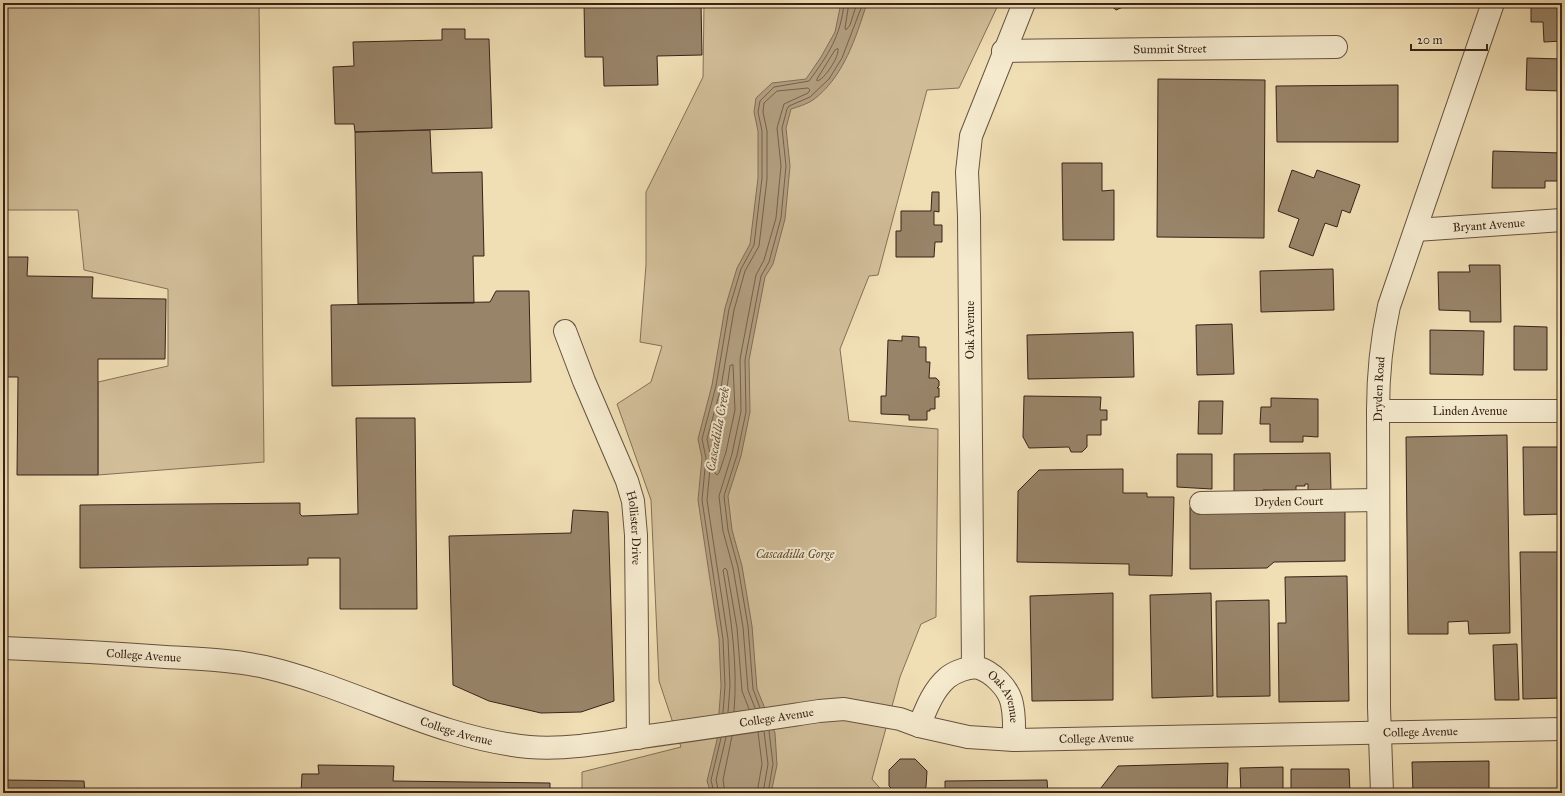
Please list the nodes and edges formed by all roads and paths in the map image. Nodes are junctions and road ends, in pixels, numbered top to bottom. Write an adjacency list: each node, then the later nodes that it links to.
1 (1024, 3): 4 (street, Oak Avenue)
2 (1493, 3): 6 (street, Dryden Road)
3 (1336, 47): 4 (street, Summit Street)
4 (1003, 51): 13 (street, Oak Avenue)
5 (1562, 220): 6 (street, Bryant Avenue)
6 (1416, 230): 9 (street, Dryden Road)
7 (565, 331): 17 (street, Hollister Drive)
8 (1562, 411): 9 (street, Linden Avenue)
9 (1378, 412): 10 (street, Dryden Road)
10 (1378, 500): 11 (street, Dryden Court); 16 (street, Dryden Road)
11 (1201, 503)
12 (3, 648): 17 (street, College Avenue)
13 (973, 668): 14 (street, Oak Avenue); 18 (street, Oak Avenue)
14 (919, 726): 17 (street, College Avenue); 18 (street, College Avenue)
15 (1562, 729): 16 (street, College Avenue)
16 (1380, 733): 18 (street, College Avenue); 19 (street, Dryden Road)
17 (638, 738)
18 (1014, 740)
19 (1382, 793)

